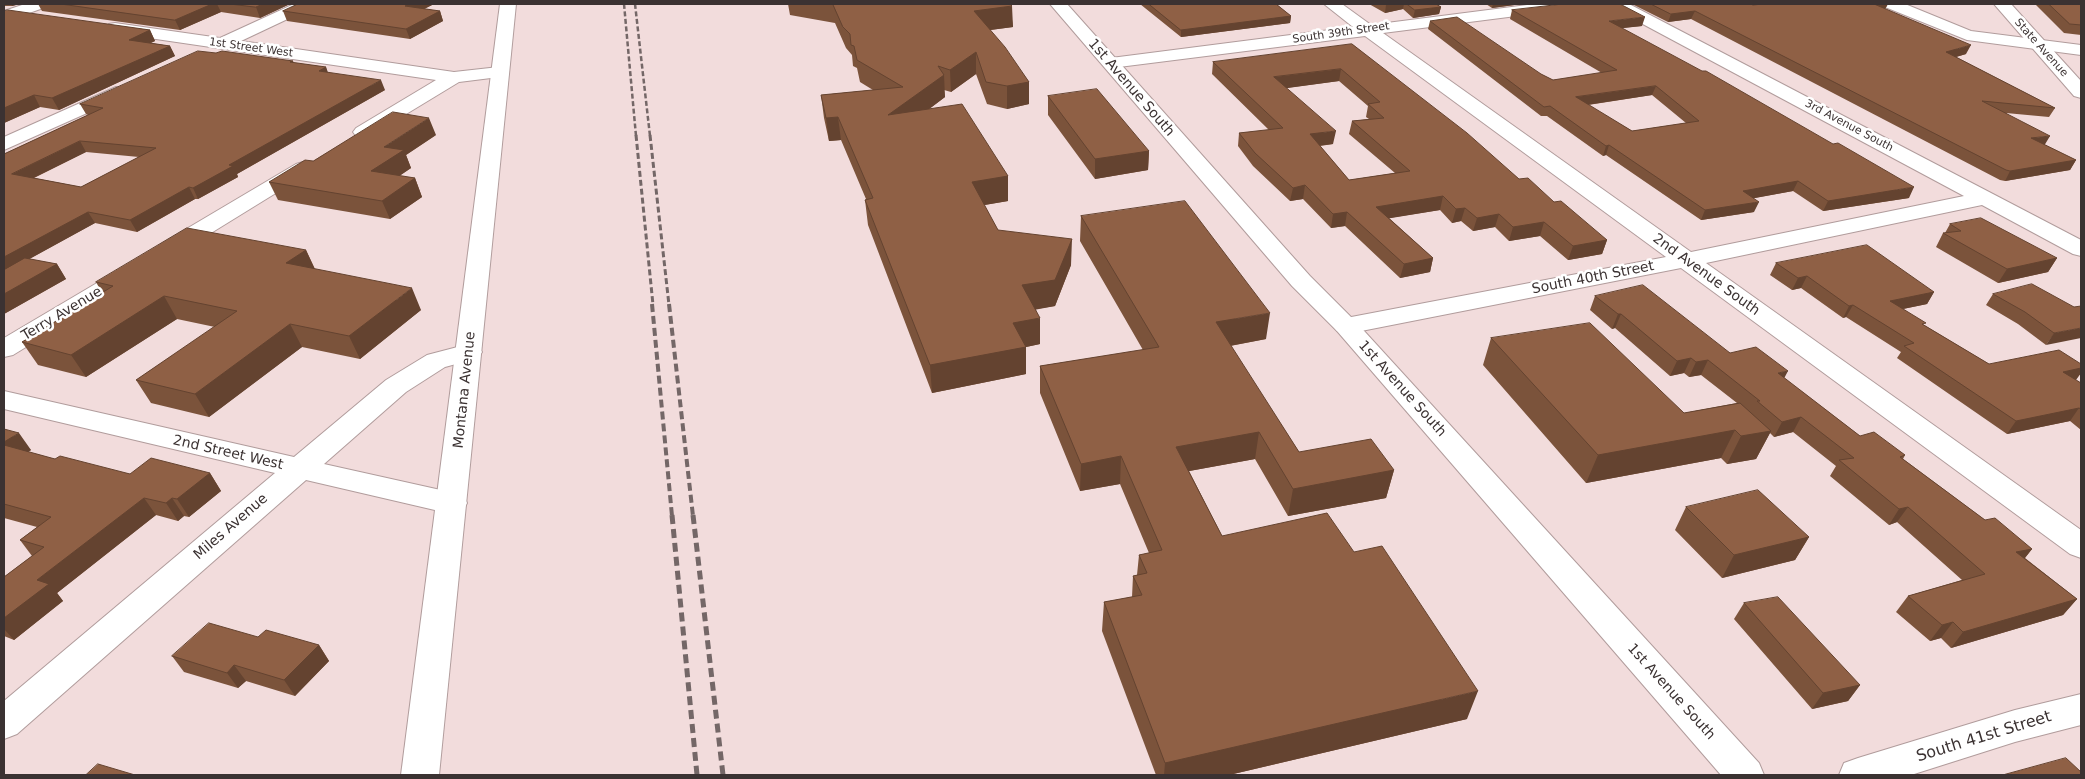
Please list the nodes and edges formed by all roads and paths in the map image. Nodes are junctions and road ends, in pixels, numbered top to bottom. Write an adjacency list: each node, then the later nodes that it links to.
1 (40, 4): 10 (street)
2 (307, 4): 14 (street)
3 (508, 4): 19 (street, Montana Avenue)
4 (1058, 4): 18 (street, 1st Avenue South)
5 (1332, 4): 13 (street, 2nd Avenue South)
6 (1570, 4): 13 (street, South 39th Street)
7 (1617, 4): 26 (street, 3rd Avenue South)
8 (1891, 4): 15 (street)
9 (2002, 4): 15 (street, State Avenue)
10 (7, 14): 11 (street)
11 (51, 19)
12 (98, 26): 14 (street, 1st Street West)
13 (1367, 30): 18 (street, South 39th Street); 28 (street, 2nd Avenue South)
14 (222, 43): 17 (street); 20 (street, 1st Street West)
15 (2037, 45): 16 (street); 22 (street, State Avenue)
16 (2081, 50)
17 (196, 56)
18 (1111, 64): 29 (street, 1st Avenue South)
19 (499, 72): 20 (street, 1st Street West); 31 (street, Montana Avenue)
20 (454, 77): 23 (street)
21 (135, 84): 24 (street)
22 (2081, 92)
23 (348, 141)
24 (4, 144)
25 (323, 156): 30 (street, Terry Avenue)
26 (1986, 198): 27 (street, 3rd Avenue South); 28 (street, South 40th Street)
27 (2081, 249)
28 (1686, 260): 29 (street, South 40th Street); 35 (street, 2nd Avenue South)
29 (1346, 326): 39 (street, 1st Avenue South)
30 (4, 349)
31 (469, 352): 33 (street, Miles Avenue); 34 (street, Montana Avenue)
32 (4, 400): 33 (street, 2nd Street West)
33 (299, 469): 34 (street, 2nd Street West); 37 (street, Miles Avenue)
34 (452, 502): 38 (street, Montana Avenue)
35 (2081, 546)
36 (2081, 709): 40 (street, South 41st Street)
37 (4, 723)
38 (420, 775)
39 (1745, 775)
40 (1858, 775)

